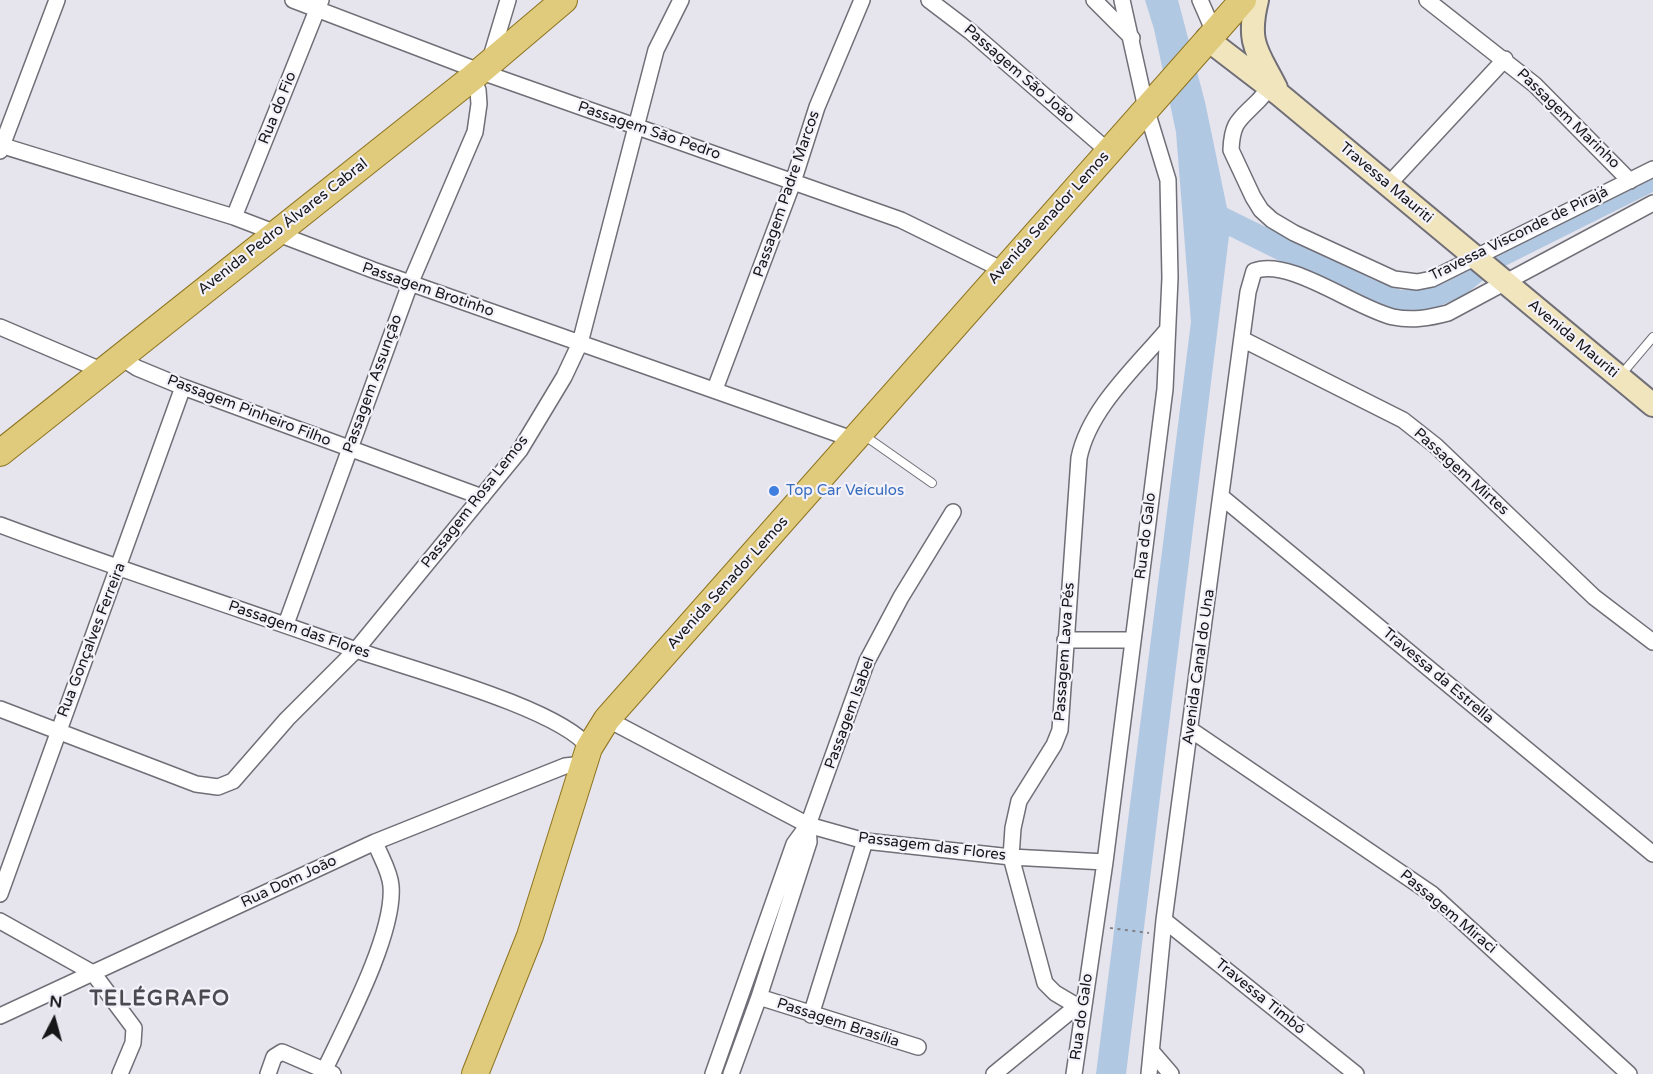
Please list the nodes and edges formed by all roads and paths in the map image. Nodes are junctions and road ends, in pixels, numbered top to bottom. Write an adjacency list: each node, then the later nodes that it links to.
1 (57, 0): 22 (street)
2 (293, 0): 14 (street, Passagem São Pedro)
3 (508, 0): 18 (street, Passagem Assunção)
4 (564, 0): 18 (main road, Avenida Pedro Álvares Cabral)
5 (681, 0): 21 (street, Passagem Rosa Lemos)
6 (862, 0): 26 (street, Passagem Padre Marcos)
7 (928, 0): 23 (street, Passagem São João)
8 (1094, 0): 15 (street)
9 (1122, 0): 15 (street, Rua do Galo)
10 (1200, 0): 16 (street)
11 (1243, 0): 16 (main road, Avenida Senador Lemos)
12 (1257, 0): 19 (main road, Travessa Mauriti)
13 (1427, 0): 17 (street, Passagem Marinho)
14 (320, 4): 18 (street, Passagem São Pedro); 29 (street, Rua do Fio)
15 (1132, 38): 20 (street, Rua do Galo)
16 (1207, 40): 19 (main road, Travessa Mauriti); 20 (main road, Avenida Senador Lemos)
17 (1505, 59): 25 (street, Passagem Marinho); 27 (street, Passagem Marinho)
18 (480, 71): 21 (street, Passagem São Pedro); 30 (main road, Avenida Pedro Álvares Cabral); 34 (street, Passagem Assunção)
19 (1274, 88): 27 (main road, Travessa Mauriti); 32 (street, Travessa Visconde de Pirajá)
20 (1146, 108): 23 (main road, Avenida Senador Lemos); 36 (street, Rua do Galo)
21 (634, 125): 26 (street, Passagem São Pedro); 39 (street, Passagem Rosa Lemos)
22 (1, 148): 29 (street, Passagem Brotinho)
23 (1108, 151): 33 (main road, Avenida Senador Lemos)
24 (1653, 169): 25 (street, Travessa Visconde de Pirajá)
25 (1630, 180): 32 (street, Travessa Visconde de Pirajá)
26 (793, 182): 33 (street, Passagem São Pedro); 43 (street, Passagem Padre Marcos)
27 (1388, 185): 32 (main road, Travessa Mauriti)
28 (1653, 203): 32 (street, Travessa Visconde de Pirajá)
29 (234, 217): 30 (street, Passagem Brotinho)
30 (273, 234): 34 (street, Passagem Brotinho); 40 (main road, Avenida Pedro Álvares Cabral)
31 (1262, 267): 32 (street, Travessa Visconde de Pirajá); 38 (street, Avenida Canal do Una)
32 (1487, 267): 41 (main road, Avenida Mauriti)
33 (1003, 270): 45 (main road, Avenida Senador Lemos)
34 (410, 284): 39 (street, Passagem Brotinho); 46 (street, Passagem Assunção)
35 (0, 327): 40 (street, Passagem Pinheiro Filho)
36 (1167, 330): 55 (street, Passagem Lava Pés); 56 (street, Rua do Galo)
37 (1653, 337): 41 (lane)
38 (1244, 340): 50 (street, Avenida Canal do Una); 57 (street, Passagem Mirtes)
39 (580, 343): 43 (street, Passagem Brotinho); 49 (street, Passagem Rosa Lemos)
40 (112, 364): 42 (street, Passagem Pinheiro Filho); 47 (main road, Avenida Pedro Álvares Cabral)
41 (1619, 377): 44 (main road, Avenida Mauriti)
42 (183, 387): 46 (street, Passagem Pinheiro Filho); 53 (street, Rua Gonçalves Ferreira)
43 (715, 389): 45 (street, Passagem Brotinho)
44 (1653, 405)
45 (858, 436): 48 (lane); 60 (main road, Avenida Senador Lemos)
46 (348, 449): 49 (street, Passagem Pinheiro Filho); 54 (street, Passagem Assunção)
47 (0, 453)
48 (932, 483)
49 (482, 497): 58 (street, Passagem Rosa Lemos)
50 (1222, 498): 62 (street, Avenida Canal do Una); 67 (street, Travessa da Estrella)
51 (953, 512): 64 (street, Passagem Isabel)
52 (0, 525): 53 (street, Passagem das Flores)
53 (119, 569): 54 (street, Passagem das Flores); 61 (street, Rua Gonçalves Ferreira)
54 (286, 624): 58 (street, Passagem das Flores)
55 (1065, 640): 56 (street); 68 (street, Passagem Lava Pés)
56 (1133, 640): 69 (street, Rua do Galo)
57 (1653, 642)
58 (356, 650): 61 (street, Passagem Rosa Lemos); 63 (street, Passagem das Flores)
59 (0, 709): 61 (street)
60 (607, 719): 63 (main road, Avenida Senador Lemos); 64 (street, Passagem das Flores)
61 (58, 729): 70 (street, Rua Gonçalves Ferreira)
62 (1191, 730): 73 (street, Avenida Canal do Una); 92 (street, Passagem Miraci)
63 (586, 756): 66 (street, Rua Dom João); 84 (main road, Avenida Senador Lemos)
64 (808, 825): 65 (street, Passagem das Flores); 75 (street, Passagem Isabel); 85 (street, Passagem Isabel)
65 (865, 841): 68 (street, Passagem das Flores); 77 (street)
66 (375, 842): 74 (street, Rua Dom João); 81 (street)
67 (1653, 854)
68 (1011, 857): 69 (street, Passagem das Flores); 76 (street, Passagem Lava Pés)
69 (1105, 862): 72 (street, Rua do Galo)
70 (0, 894)
71 (0, 921): 74 (street)
72 (1095, 926): 73 (path); 76 (street, Rua do Galo)
73 (1164, 928): 80 (street, Avenida Canal do Una); 91 (street, Travessa Timbó)
74 (93, 973): 78 (street, Rua Dom João); 82 (street)
75 (759, 997): 77 (street, Passagem Brasília); 86 (street, Passagem Isabel)
76 (1080, 1008): 87 (street); 88 (street, Rua do Galo)
77 (811, 1015): 79 (street, Passagem Brasília)
78 (0, 1016)
79 (918, 1047)
80 (1152, 1052): 89 (street, Avenida Canal do Una); 90 (street)
81 (329, 1072): 83 (street)
82 (120, 1074)
83 (268, 1074)
84 (475, 1074)
85 (713, 1074)
86 (731, 1074)
87 (994, 1074)
88 (1074, 1074)
89 (1149, 1074)
90 (1171, 1074)
91 (1356, 1074)
92 (1629, 1074)

